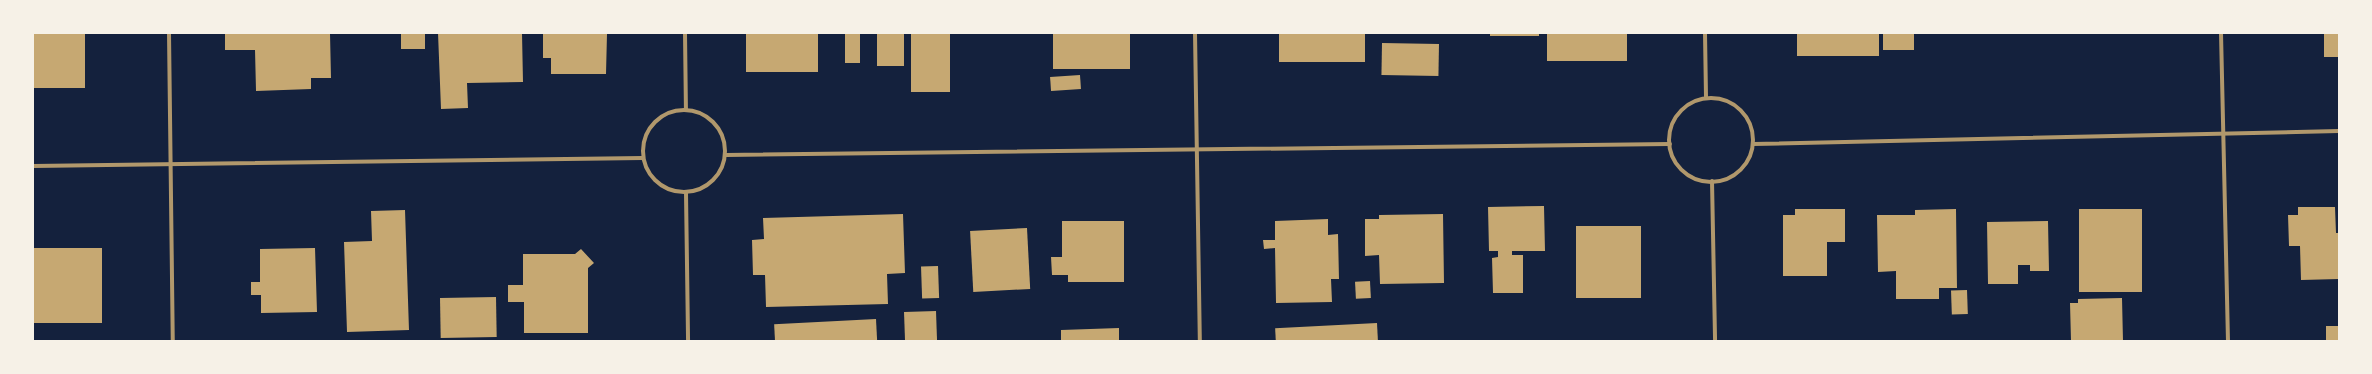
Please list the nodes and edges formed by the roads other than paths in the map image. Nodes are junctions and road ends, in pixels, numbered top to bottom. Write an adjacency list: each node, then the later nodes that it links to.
1 (168, 33): 15 (street)
2 (685, 33): 7 (street)
3 (1195, 33): 12 (street)
4 (1705, 33): 6 (street)
5 (2221, 33): 9 (street)
6 (1706, 98): 10 (street); 11 (street)
7 (686, 110): 13 (street); 14 (street)
8 (2339, 131): 9 (street)
9 (2222, 133): 11 (street); 23 (street)
10 (1670, 144): 12 (street); 17 (street)
11 (1753, 144): 17 (street)
12 (1197, 149): 13 (street); 21 (street)
13 (726, 156): 18 (street)
14 (643, 158): 15 (street); 18 (street)
15 (170, 164): 16 (street); 19 (street)
16 (33, 166)
17 (1712, 182): 22 (street)
18 (686, 193): 20 (street)
19 (173, 341)
20 (688, 341)
21 (1200, 341)
22 (1715, 341)
23 (2228, 341)

